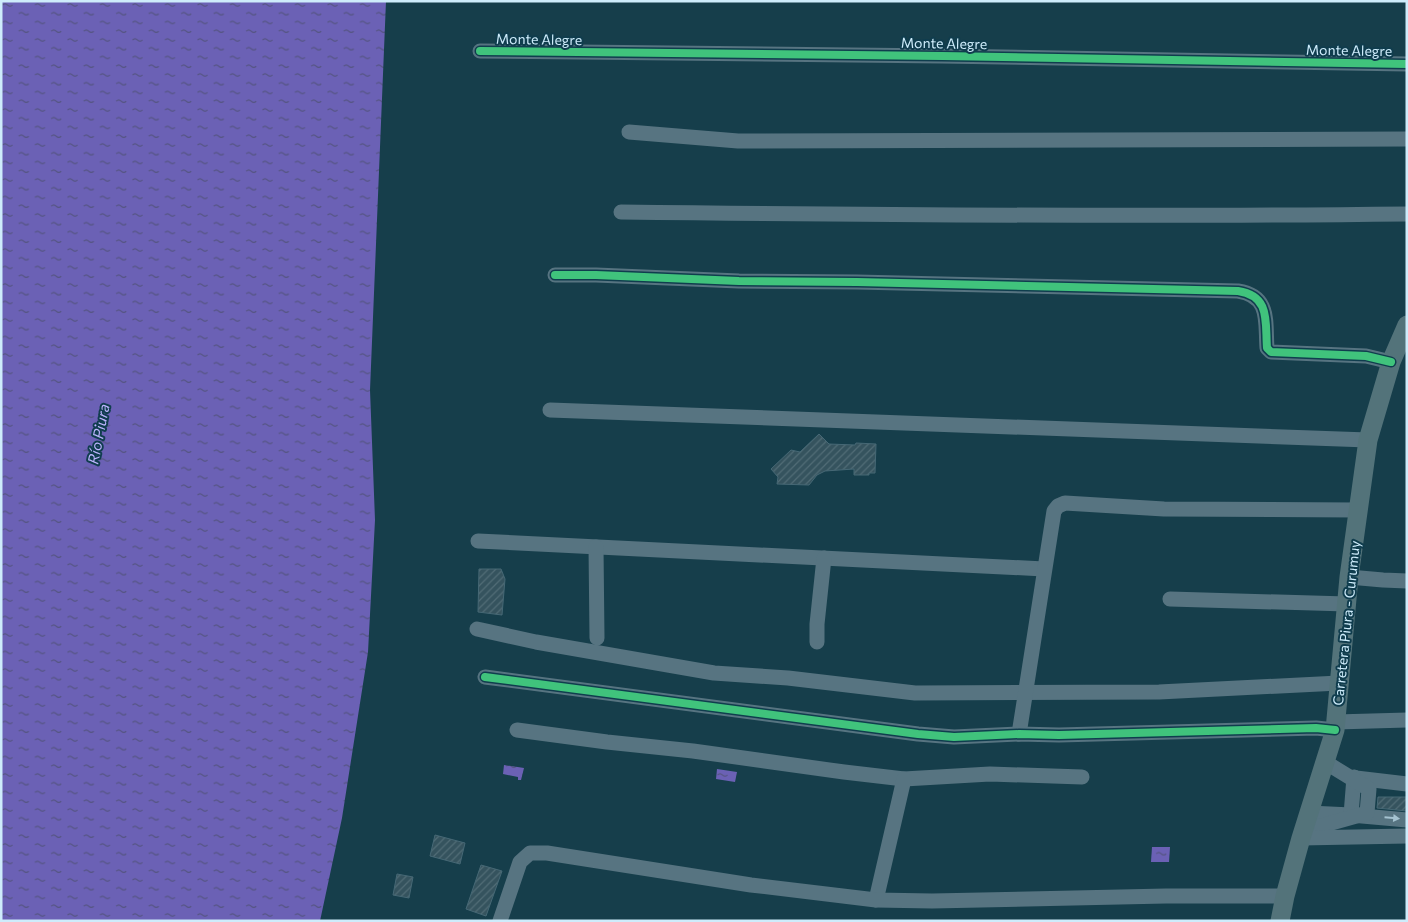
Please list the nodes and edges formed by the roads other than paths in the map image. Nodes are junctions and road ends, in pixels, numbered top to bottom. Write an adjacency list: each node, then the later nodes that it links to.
1 (480, 51): 2 (street, Monte Alegre)
2 (1407, 64)
3 (629, 132): 4 (street)
4 (1407, 140)
5 (621, 212): 6 (street)
6 (1407, 214)
7 (555, 275): 9 (street)
8 (1407, 325): 9 (main road, Carretera Piura - Curumuy)
9 (1391, 362): 11 (main road, Carretera Piura - Curumuy)
10 (550, 410): 11 (street)
11 (1368, 440): 12 (main road, Carretera Piura - Curumuy)
12 (1358, 510): 16 (street); 17 (main road, Carretera Piura - Curumuy)
13 (478, 541): 14 (street)
14 (596, 547): 15 (street); 22 (street)
15 (824, 558): 16 (street); 23 (street)
16 (1044, 569): 26 (street)
17 (1349, 577): 18 (street); 20 (main road, Carretera Piura - Curumuy)
18 (1407, 581)
19 (1170, 599): 20 (street)
20 (1347, 604): 25 (main road, Carretera Piura - Curumuy)
21 (477, 629): 26 (street)
22 (597, 638)
23 (817, 642)
24 (486, 677): 30 (street)
25 (1339, 683): 26 (street); 28 (main road, Carretera Piura - Curumuy)
26 (1025, 692): 30 (street)
27 (1407, 720): 28 (street)
28 (1335, 726): 30 (street); 31 (main road, Carretera Piura - Curumuy)
29 (517, 730): 34 (street)
30 (1019, 734)
31 (1323, 768): 33 (street); 36 (main road, Carretera Piura - Curumuy)
32 (1082, 778): 34 (street)
33 (1352, 778): 35 (street); 37 (street)
34 (904, 779): 42 (street)
35 (1407, 784)
36 (1309, 813): 37 (street); 39 (main road, Carretera Piura - Curumuy)
37 (1355, 815): 38 (street, one-way to 38); 39 (street)
38 (1407, 820)
39 (1302, 834): 40 (street); 41 (main road, Carretera Piura - Curumuy)
40 (1407, 836)
41 (1285, 896): 42 (street); 44 (main road, Carretera Piura - Curumuy)
42 (876, 900): 43 (street)
43 (500, 921)
44 (1280, 921)

